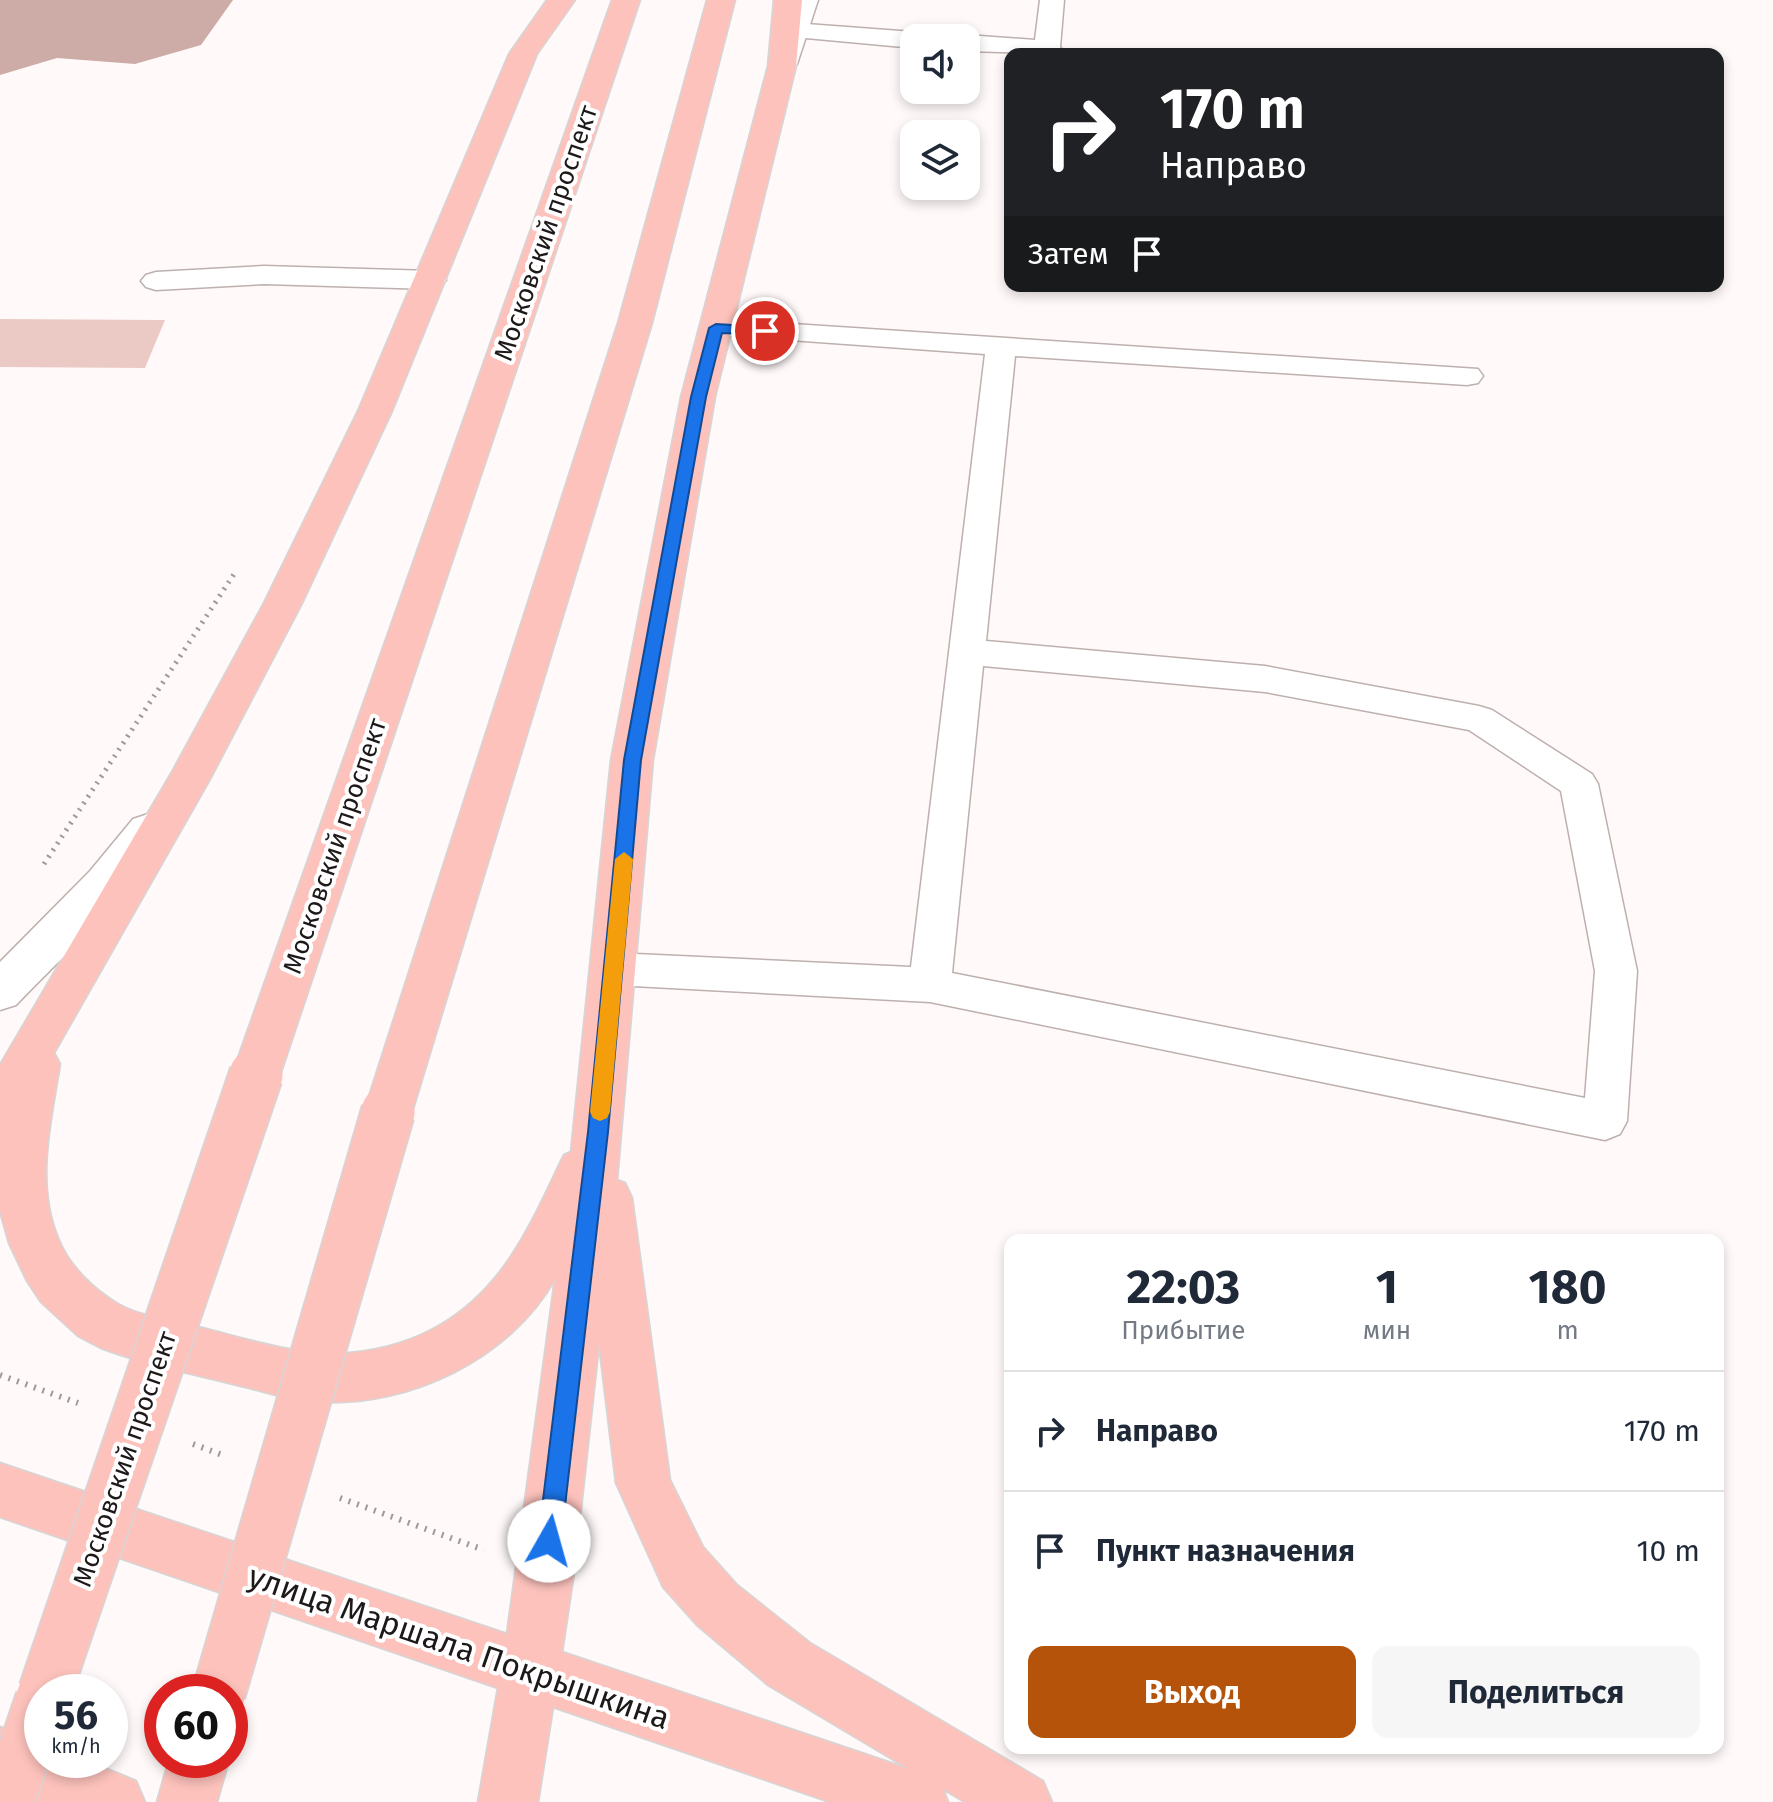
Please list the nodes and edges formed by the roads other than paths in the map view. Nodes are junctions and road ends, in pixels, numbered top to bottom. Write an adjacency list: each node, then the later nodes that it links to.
1 (545, 0): 13 (main road)
2 (561, 0): 13 (main road)
3 (626, 0): 29 (main road, Московский проспект, bridge)
4 (721, 0): 30 (main road, bridge)
5 (788, 0): 12 (main road)
6 (804, 0): 12 (main road)
7 (1052, 0): 11 (lane)
8 (900, 41): 12 (lane)
9 (980, 44): 10 (lane)
10 (1013, 48)
11 (1050, 48)
12 (787, 49): 16 (main road)
13 (523, 54): 14 (main road)
14 (431, 280): 15 (lane); 20 (main road)
15 (156, 281)
16 (716, 328): 17 (lane); 21 (main road)
17 (1001, 346): 18 (lane); 19 (lane)
18 (1467, 376)
19 (967, 652): 22 (lane); 22 (lane)
20 (189, 779): 23 (main road); 24 (main road)
21 (614, 969): 22 (lane); 26 (main road)
22 (930, 985)
23 (0, 992)
24 (40, 1034): 25 (main road); 26 (main road)
25 (0, 1111)
26 (598, 1132): 28 (main road); 39 (main road)
27 (0, 1490): 28 (main road, улица Маршала Покрышкина)
28 (529, 1671): 37 (main road); 38 (main road, улица Маршала Покрышкина)
29 (51, 1674)
30 (224, 1674)
31 (24, 1752): 34 (main road, bridge)
32 (0, 1757): 35 (main road)
33 (194, 1778): 36 (main road)
34 (7, 1802)
35 (115, 1802)
36 (187, 1802)
37 (508, 1802)
38 (918, 1802)
39 (1022, 1802)

